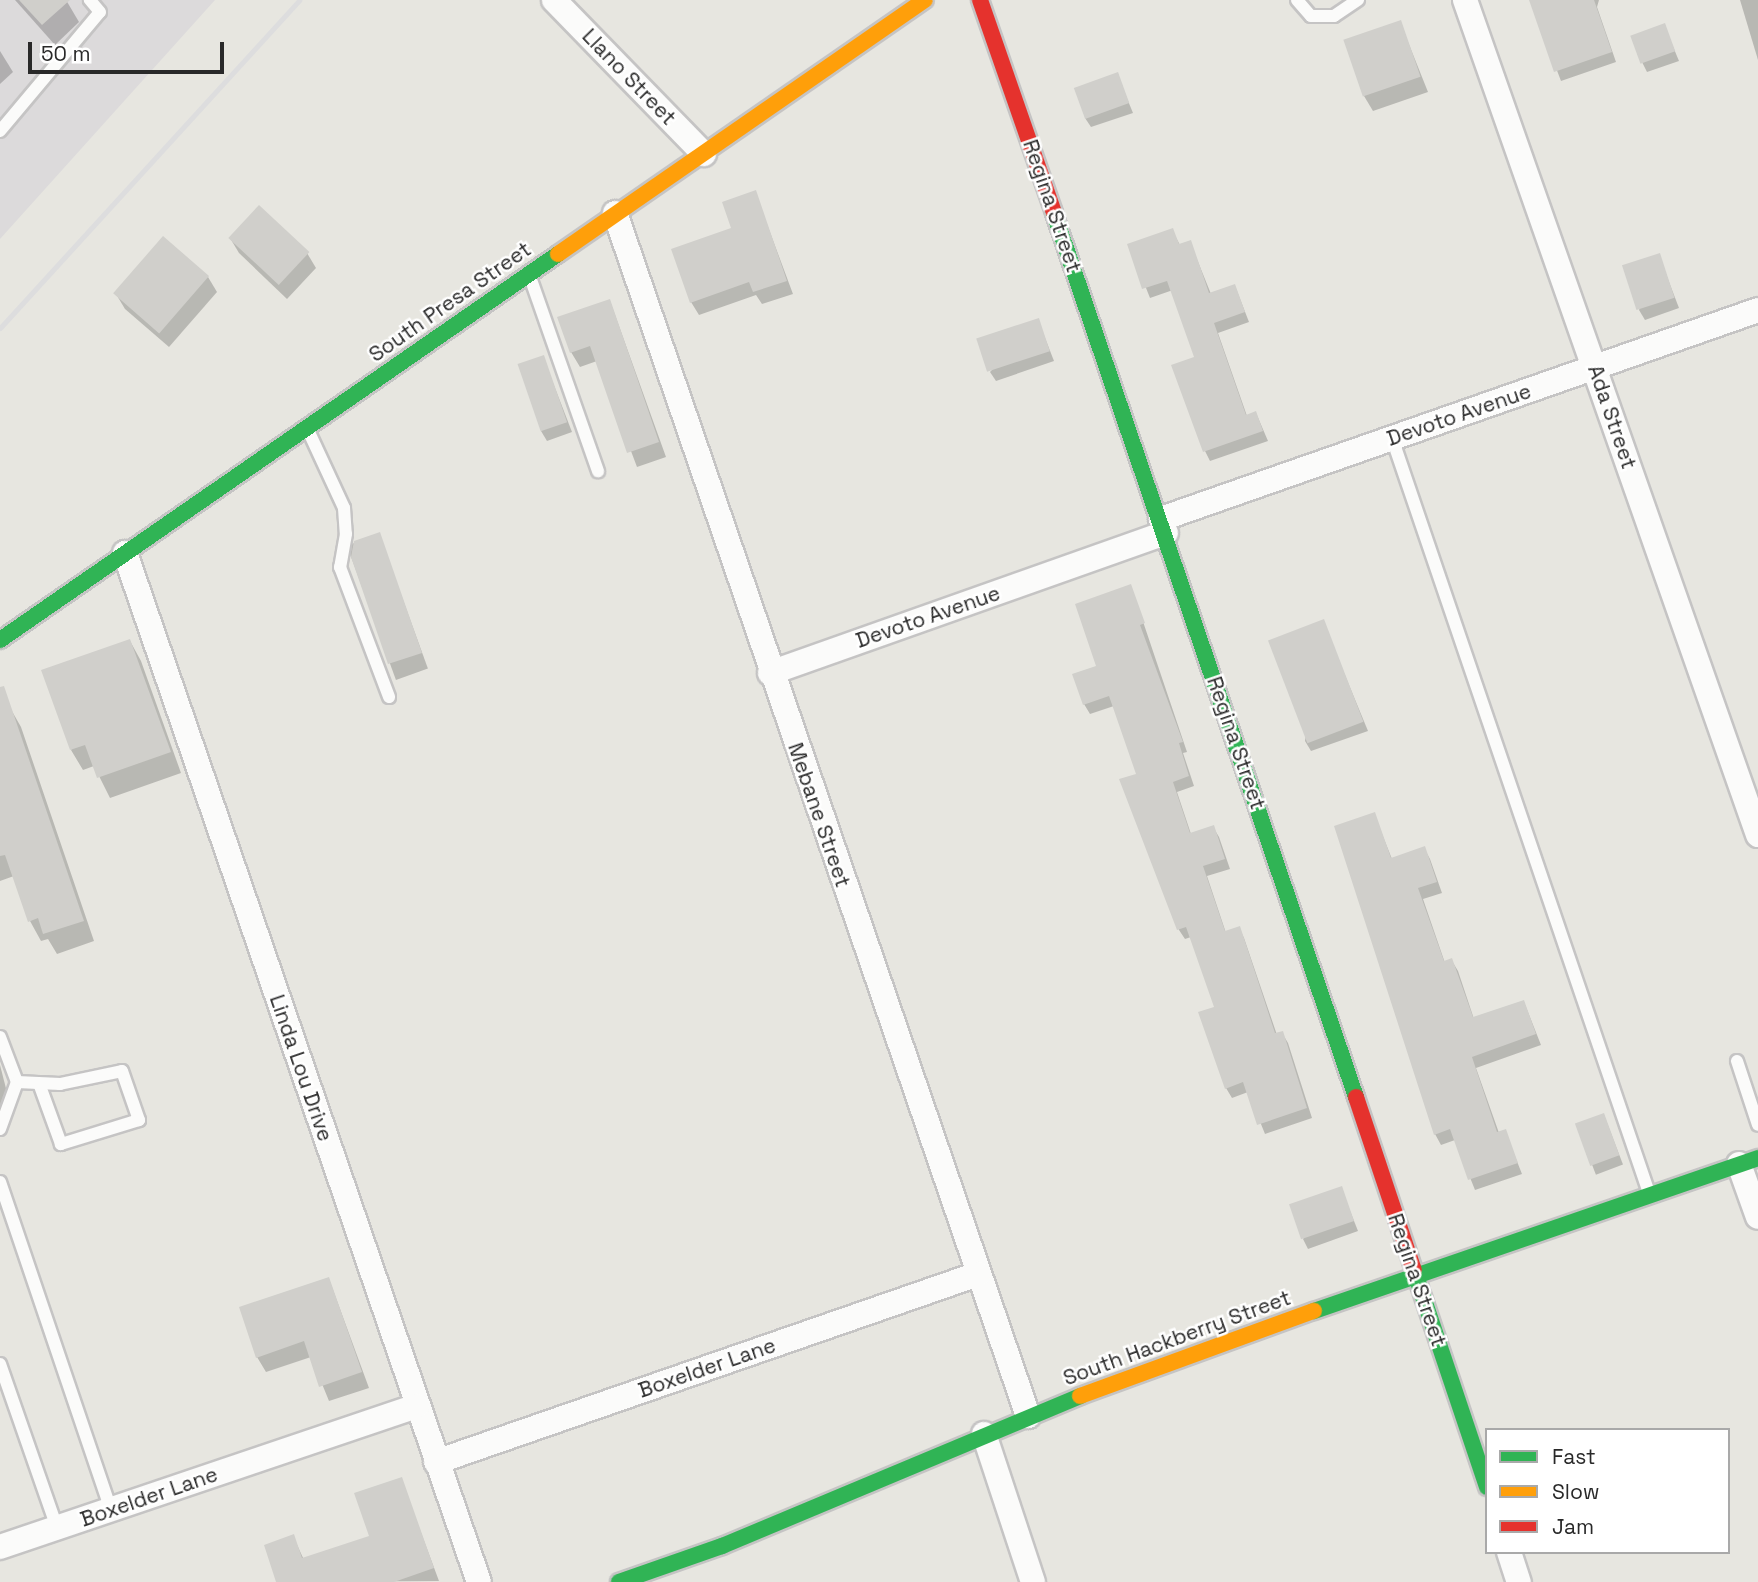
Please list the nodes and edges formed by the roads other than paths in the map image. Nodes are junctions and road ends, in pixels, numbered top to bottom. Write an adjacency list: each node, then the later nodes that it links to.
1 (90, 0): 8 (lane)
2 (554, 0): 9 (street, Llano Street)
3 (925, 0): 9 (main road, South Presa Street)
4 (980, 0): 17 (main road, Regina Street)
5 (1297, 0): 6 (lane)
6 (1358, 0)
7 (1465, 0): 13 (street, Ada Street)
8 (0, 131)
9 (704, 154): 10 (main road, South Presa Street)
10 (615, 213): 11 (main road, South Presa Street); 20 (street, Mebane Street)
11 (528, 273): 14 (main road, South Presa Street); 16 (lane)
12 (1758, 310): 13 (street, Devoto Avenue)
13 (1595, 367): 15 (street, Devoto Avenue); 22 (street, Ada Street)
14 (307, 427): 18 (main road, South Presa Street); 21 (lane)
15 (1392, 438): 17 (street, Devoto Avenue); 31 (lane)
16 (598, 471)
17 (1163, 526): 20 (street, Devoto Avenue); 34 (main road, Regina Street)
18 (125, 553): 19 (main road, South Presa Street); 36 (street, Linda Lou Drive)
19 (0, 640)
20 (770, 673): 33 (street, Mebane Street)
21 (389, 697)
22 (1758, 835)
23 (0, 1037): 25 (lane)
24 (1738, 1061): 27 (lane)
25 (17, 1082): 26 (lane); 28 (lane)
26 (40, 1086): 26 (lane)
27 (1758, 1125)
28 (0, 1129)
29 (1749, 1161): 31 (main road, South Hackberry Street); 32 (street)
30 (0, 1182): 41 (lane)
31 (1650, 1195): 34 (main road, South Hackberry Street)
32 (1758, 1216)
33 (978, 1274): 37 (street, Mebane Street); 39 (street, Boxelder Lane)
34 (1415, 1275): 37 (main road, South Hackberry Street); 40 (main road, Regina Street)
35 (0, 1364): 42 (lane)
36 (417, 1406): 39 (street, Linda Lou Drive); 41 (street, Boxelder Lane)
37 (1028, 1416): 38 (main road, South Hackberry Street)
38 (984, 1434): 46 (main road, South Hackberry Street); 47 (street)
39 (436, 1462): 45 (street, Linda Lou Drive)
40 (1485, 1481)
41 (111, 1510): 42 (street, Boxelder Lane)
42 (57, 1528): 43 (street, Boxelder Lane)
43 (0, 1547)
44 (1510, 1554): 48 (street)
45 (479, 1582)
46 (619, 1582)
47 (1033, 1582)
48 (1519, 1582)

